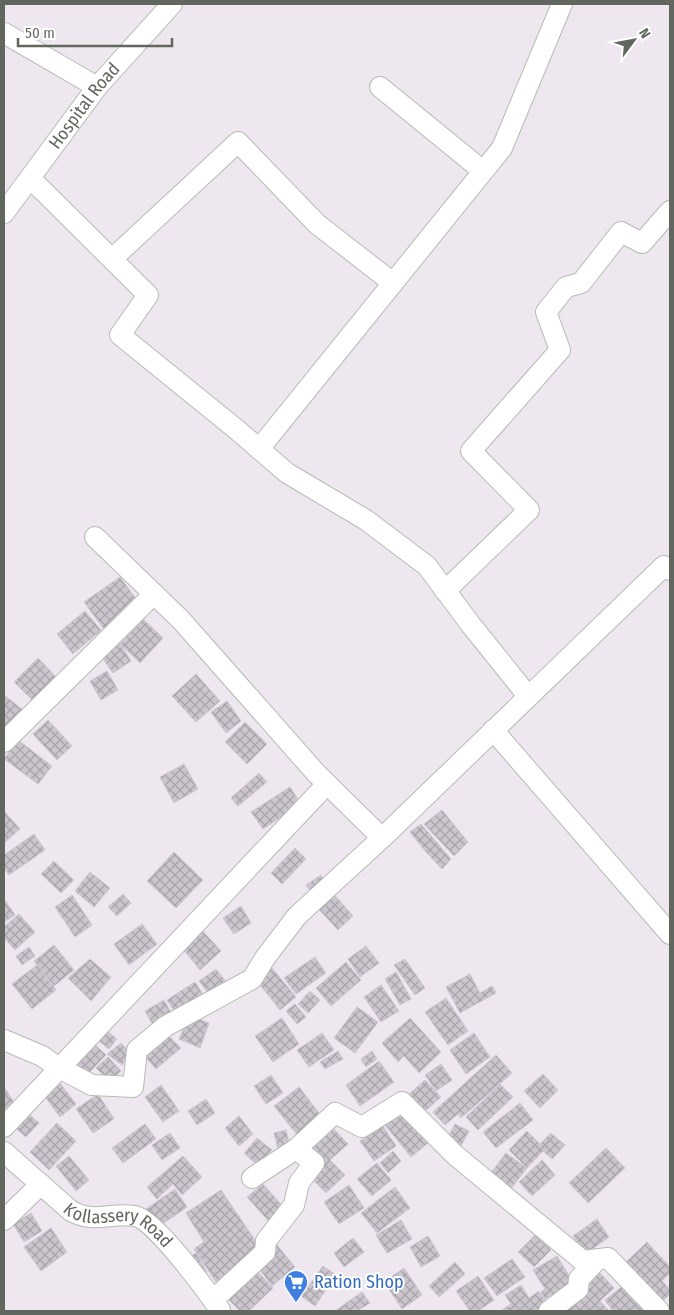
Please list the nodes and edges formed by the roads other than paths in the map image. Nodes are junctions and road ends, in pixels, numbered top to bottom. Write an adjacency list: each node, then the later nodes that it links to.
1 (172, 4): 4 (street, Hospital Road)
2 (562, 4): 6 (street)
3 (4, 33): 4 (street)
4 (97, 87): 7 (street, Hospital Road)
5 (380, 87): 6 (street)
6 (483, 171): 11 (street)
7 (30, 178): 9 (street, Hospital Road); 10 (street)
8 (670, 211): 15 (street)
9 (4, 213)
10 (112, 259): 11 (street); 12 (street)
11 (393, 283): 12 (street)
12 (259, 449): 15 (street)
13 (95, 537): 16 (street)
14 (670, 570): 17 (street)
15 (445, 590): 17 (street)
16 (154, 594): 19 (street); 20 (street)
17 (528, 696): 18 (street)
18 (493, 730): 21 (street); 22 (street)
19 (4, 742)
20 (327, 784): 21 (street); 24 (street)
21 (382, 838): 24 (street)
22 (670, 934)
23 (4, 1040): 24 (street)
24 (59, 1068): 25 (street)
25 (4, 1127)
26 (296, 1150): 28 (street); 31 (street); 32 (street)
27 (4, 1152): 29 (street, Kollassery Road)
28 (252, 1178)
29 (41, 1184): 30 (street); 32 (street, Kollassery Road)
30 (4, 1220)
31 (597, 1260): 33 (street); 34 (street)
32 (217, 1306)
33 (549, 1311)
34 (659, 1311)

